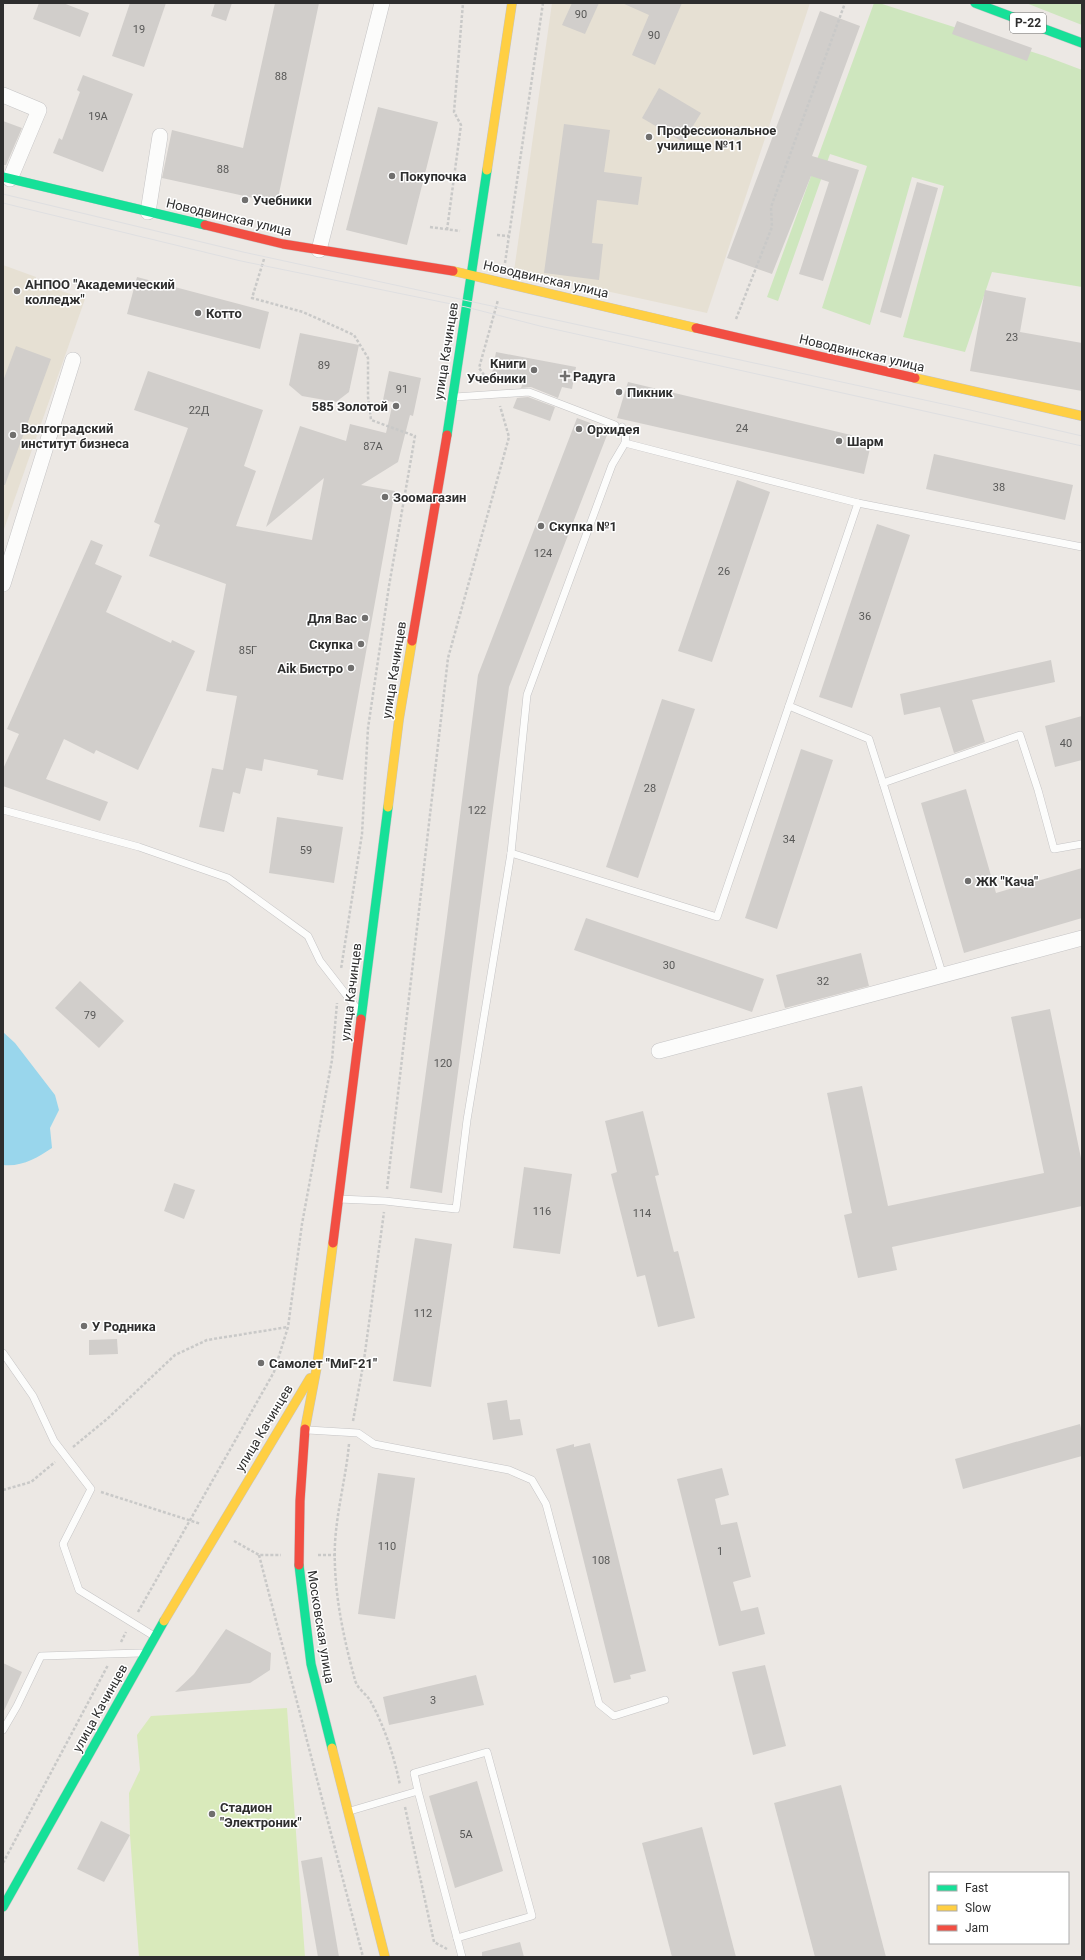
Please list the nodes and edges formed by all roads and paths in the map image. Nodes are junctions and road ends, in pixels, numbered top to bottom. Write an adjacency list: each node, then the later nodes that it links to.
1 (382, 3): 14 (street)
2 (463, 3): 12 (path)
3 (512, 3): 15 (main road, улица Качинцев)
4 (543, 3): 16 (path)
5 (845, 3): 17 (path)
6 (975, 3): 7 (main road, Р-22)
7 (1082, 43)
8 (3, 95): 10 (street)
9 (160, 136): 11 (street)
10 (6, 178): 11 (main road, Новодвинская улица)
11 (148, 212): 13 (main road, Новодвинская улица)
12 (447, 230)
13 (268, 241): 14 (main road, Новодвинская улица); 33 (path)
14 (318, 250): 15 (main road, Новодвинская улица)
15 (472, 275): 16 (main road, Новодвинская улица); 20 (main road, улица Качинцев)
16 (502, 282): 17 (main road, Новодвинская улица); 19 (path)
17 (729, 336): 21 (main road, Новодвинская улица)
18 (73, 360): 25 (street)
19 (497, 394): 20 (lane); 22 (lane); 37 (path)
20 (453, 397): 34 (main road, улица Качинцев)
21 (1082, 416)
22 (625, 443): 23 (lane); 30 (lane)
23 (858, 503): 24 (lane); 26 (lane)
24 (1082, 547)
25 (3, 584)
26 (789, 706): 27 (lane); 30 (lane)
27 (883, 783): 29 (lane); 32 (lane)
28 (3, 810): 33 (lane)
29 (1082, 844)
30 (511, 853): 37 (lane)
31 (1082, 938): 32 (street)
32 (943, 976): 35 (street)
33 (339, 985): 34 (lane); 38 (path)
34 (361, 1014): 36 (main road, улица Качинцев)
35 (659, 1051)
36 (338, 1199): 37 (lane); 40 (main road, улица Качинцев)
37 (385, 1201): 43 (path)
38 (288, 1327): 41 (path); 44 (path)
39 (3, 1353): 44 (lane)
40 (317, 1366): 42 (main road, Московская улица); 49 (main road, улица Качинцев)
41 (274, 1372)
42 (305, 1430): 43 (lane); 55 (main road, Московская улица)
43 (350, 1432): 51 (lane); 54 (path)
44 (64, 1455): 45 (lane); 46 (path)
45 (91, 1489): 47 (path); 49 (lane)
46 (3, 1490)
47 (190, 1520)
48 (259, 1555): 58 (path)
49 (155, 1637): 50 (main road, улица Качинцев)
50 (145, 1653): 52 (lane); 56 (main road, улица Качинцев)
51 (665, 1700)
52 (3, 1730)
53 (418, 1791): 54 (lane); 57 (lane); 57 (lane)
54 (402, 1795): 55 (lane); 60 (path)
55 (348, 1811): 59 (main road, Московская улица)
56 (3, 1907)
57 (457, 1938): 60 (lane)
58 (363, 1957)
59 (385, 1957)
60 (462, 1957)

